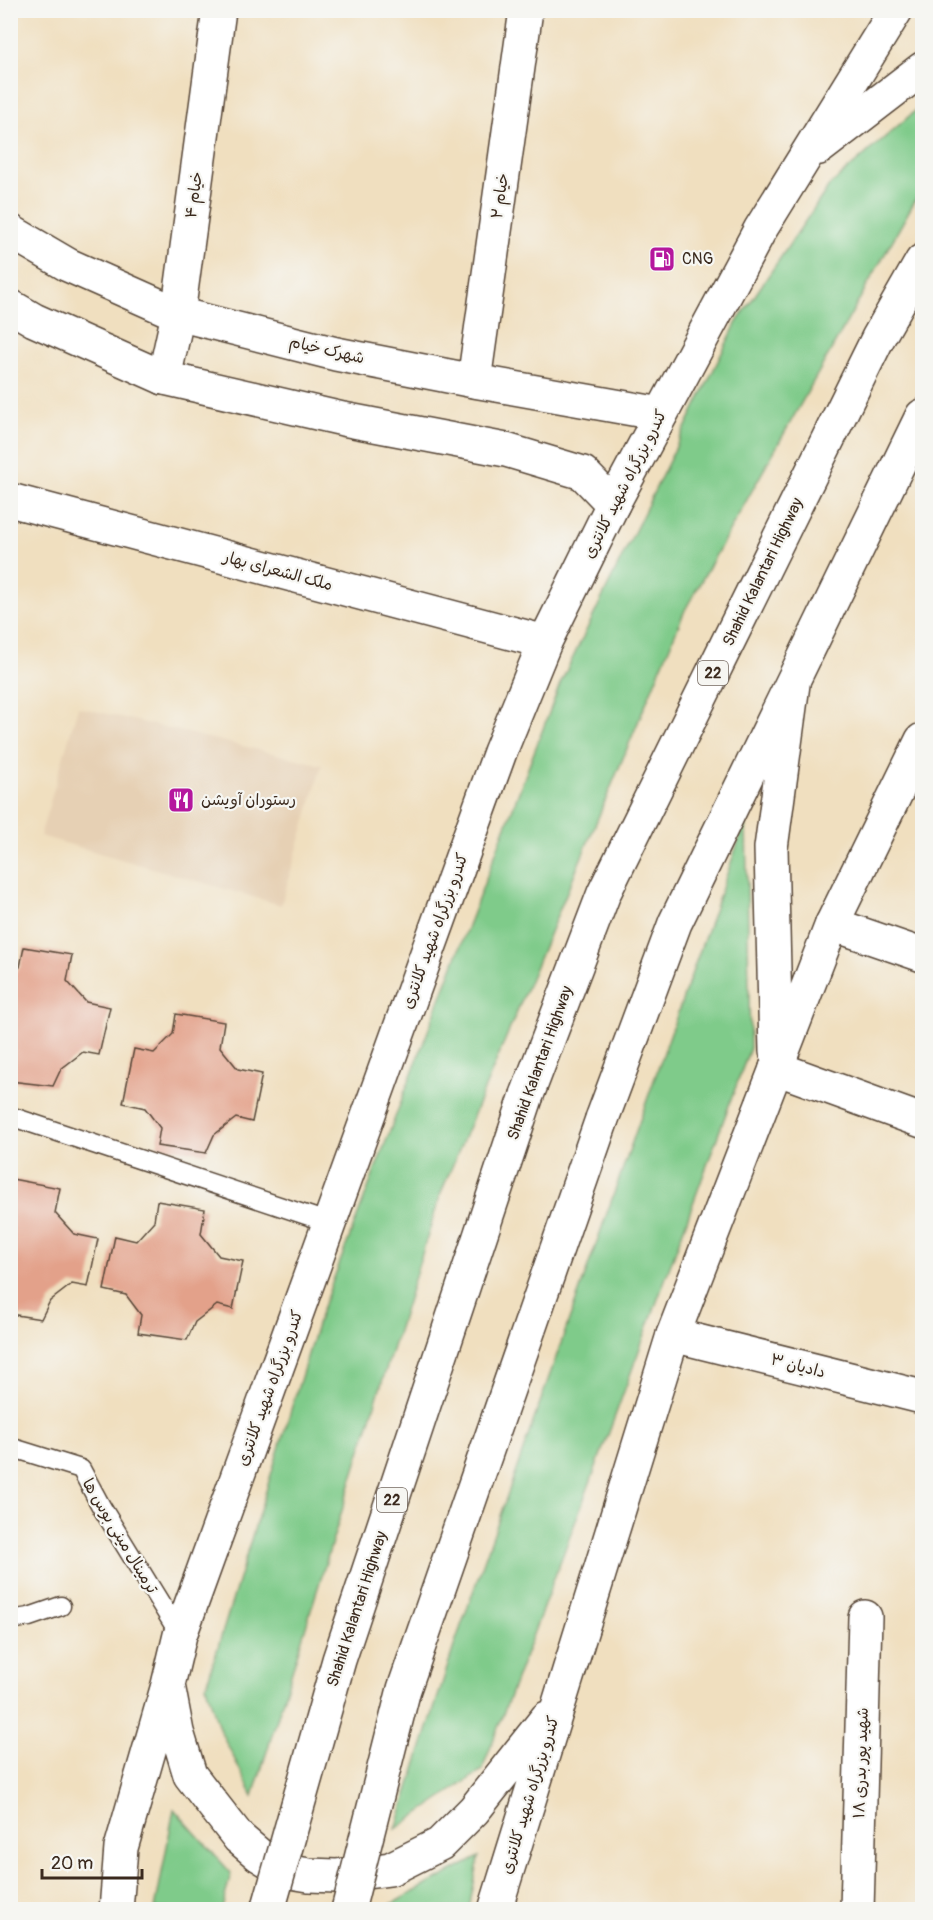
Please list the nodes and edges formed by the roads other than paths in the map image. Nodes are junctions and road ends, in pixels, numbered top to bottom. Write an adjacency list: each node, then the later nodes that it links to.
1 (219, 10): 9 (main road, خیام ۴)
2 (526, 10): 11 (main road, خیام ۲)
3 (896, 10): 5 (main road, کندرو بزرگراه شهید کلانتری)
4 (922, 69): 5 (main road)
5 (803, 161): 12 (main road, کندرو بزرگراه شهید کلانتری)
6 (10, 231): 9 (main road, شهرک خیام)
7 (922, 261): 35 (main road, Shahid Kalantari Highway / 22, bridge)
8 (10, 306): 10 (main road)
9 (178, 314): 10 (main road, خیام ۴); 11 (main road, شهرک خیام)
10 (164, 378): 15 (main road)
11 (474, 381): 12 (main road, شهرک خیام)
12 (661, 414): 15 (main road, کندرو بزرگراه شهید کلانتری)
13 (922, 416): 17 (main road)
14 (10, 500): 16 (main road, ملک الشعرای بهار)
15 (613, 504): 16 (main road, کندرو بزرگراه شهید کلانتری)
16 (545, 642): 24 (main road, کندرو بزرگراه شهید کلانتری)
17 (794, 680): 21 (main road); 36 (main road, bridge)
18 (922, 740): 19 (main road, کندرو بزرگراه شهید کلانتری)
19 (832, 924): 20 (main road); 21 (main road, کندرو بزرگراه شهید کلانتری)
20 (922, 955)
21 (776, 1068): 23 (main road); 25 (main road, کندرو بزرگراه شهید کلانتری)
22 (10, 1116): 24 (lane)
23 (922, 1121)
24 (330, 1223): 31 (main road, کندرو بزرگراه شهید کلانتری)
25 (673, 1335): 26 (main road, دادیان ۳); 33 (main road, کندرو بزرگراه شهید کلانتری)
26 (922, 1397)
27 (10, 1447): 31 (lane, ترمینال مینی بوس ها)
28 (61, 1606): 30 (lane)
29 (865, 1617): 38 (main road, شهید پور بدری ۱۸)
30 (10, 1620)
31 (180, 1635): 32 (main road, کندرو بزرگراه شهید کلانتری)
32 (168, 1685): 33 (main road); 34 (main road, کندرو بزرگراه شهید کلانتری)
33 (559, 1703): 37 (main road, کندرو بزرگراه شهید کلانتری)
34 (116, 1910)
35 (268, 1910)
36 (348, 1910)
37 (495, 1910)
38 (857, 1910)

